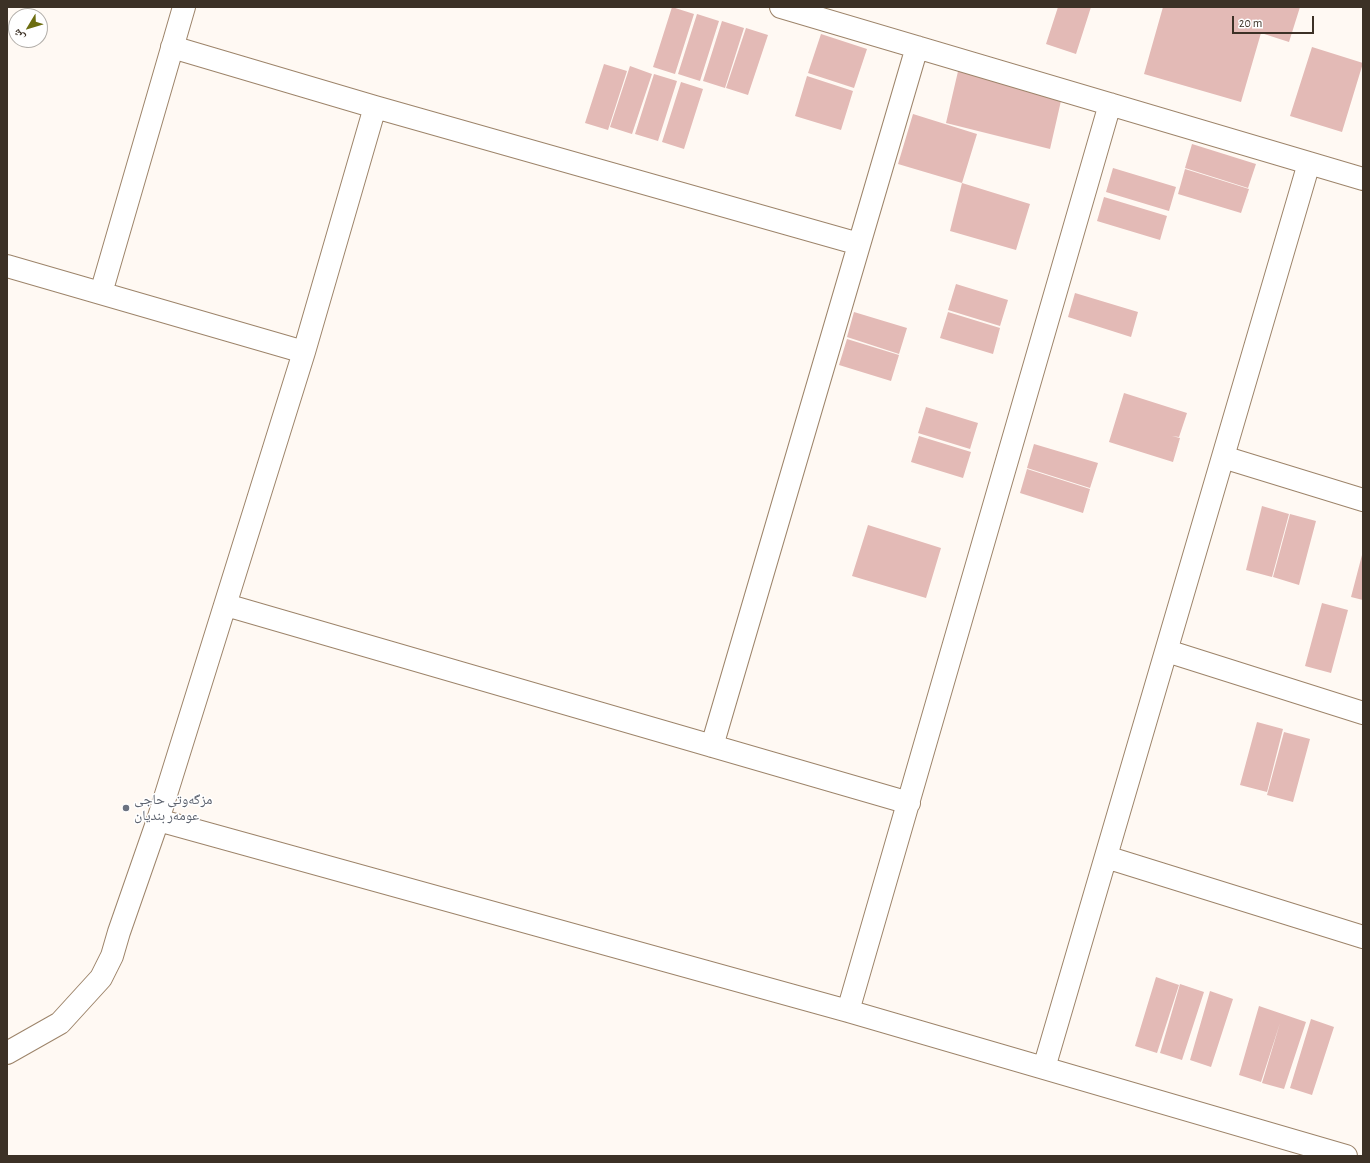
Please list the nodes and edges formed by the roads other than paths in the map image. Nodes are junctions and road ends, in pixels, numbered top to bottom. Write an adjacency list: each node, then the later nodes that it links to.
1 (184, 7): 3 (street)
2 (781, 7): 4 (street)
3 (172, 47): 6 (street); 11 (street)
4 (917, 47): 5 (street); 9 (street)
5 (1110, 104): 7 (street); 19 (street)
6 (375, 107): 9 (street); 12 (street)
7 (1309, 163): 8 (street); 13 (street)
8 (1363, 179)
9 (859, 244): 18 (street)
10 (7, 266): 11 (street)
11 (101, 293): 12 (street)
12 (304, 352): 15 (street)
13 (1223, 457): 14 (street); 16 (street)
14 (1363, 500)
15 (226, 605): 18 (street); 20 (street)
16 (1166, 651): 17 (street); 21 (street)
17 (1363, 713)
18 (712, 746): 19 (street)
19 (909, 803): 23 (street)
20 (158, 820): 23 (street); 24 (street)
21 (1106, 857): 22 (street); 25 (street)
22 (1363, 937)
23 (848, 1011): 25 (street)
24 (7, 1053)
25 (1044, 1068): 26 (street)
26 (1346, 1156)

